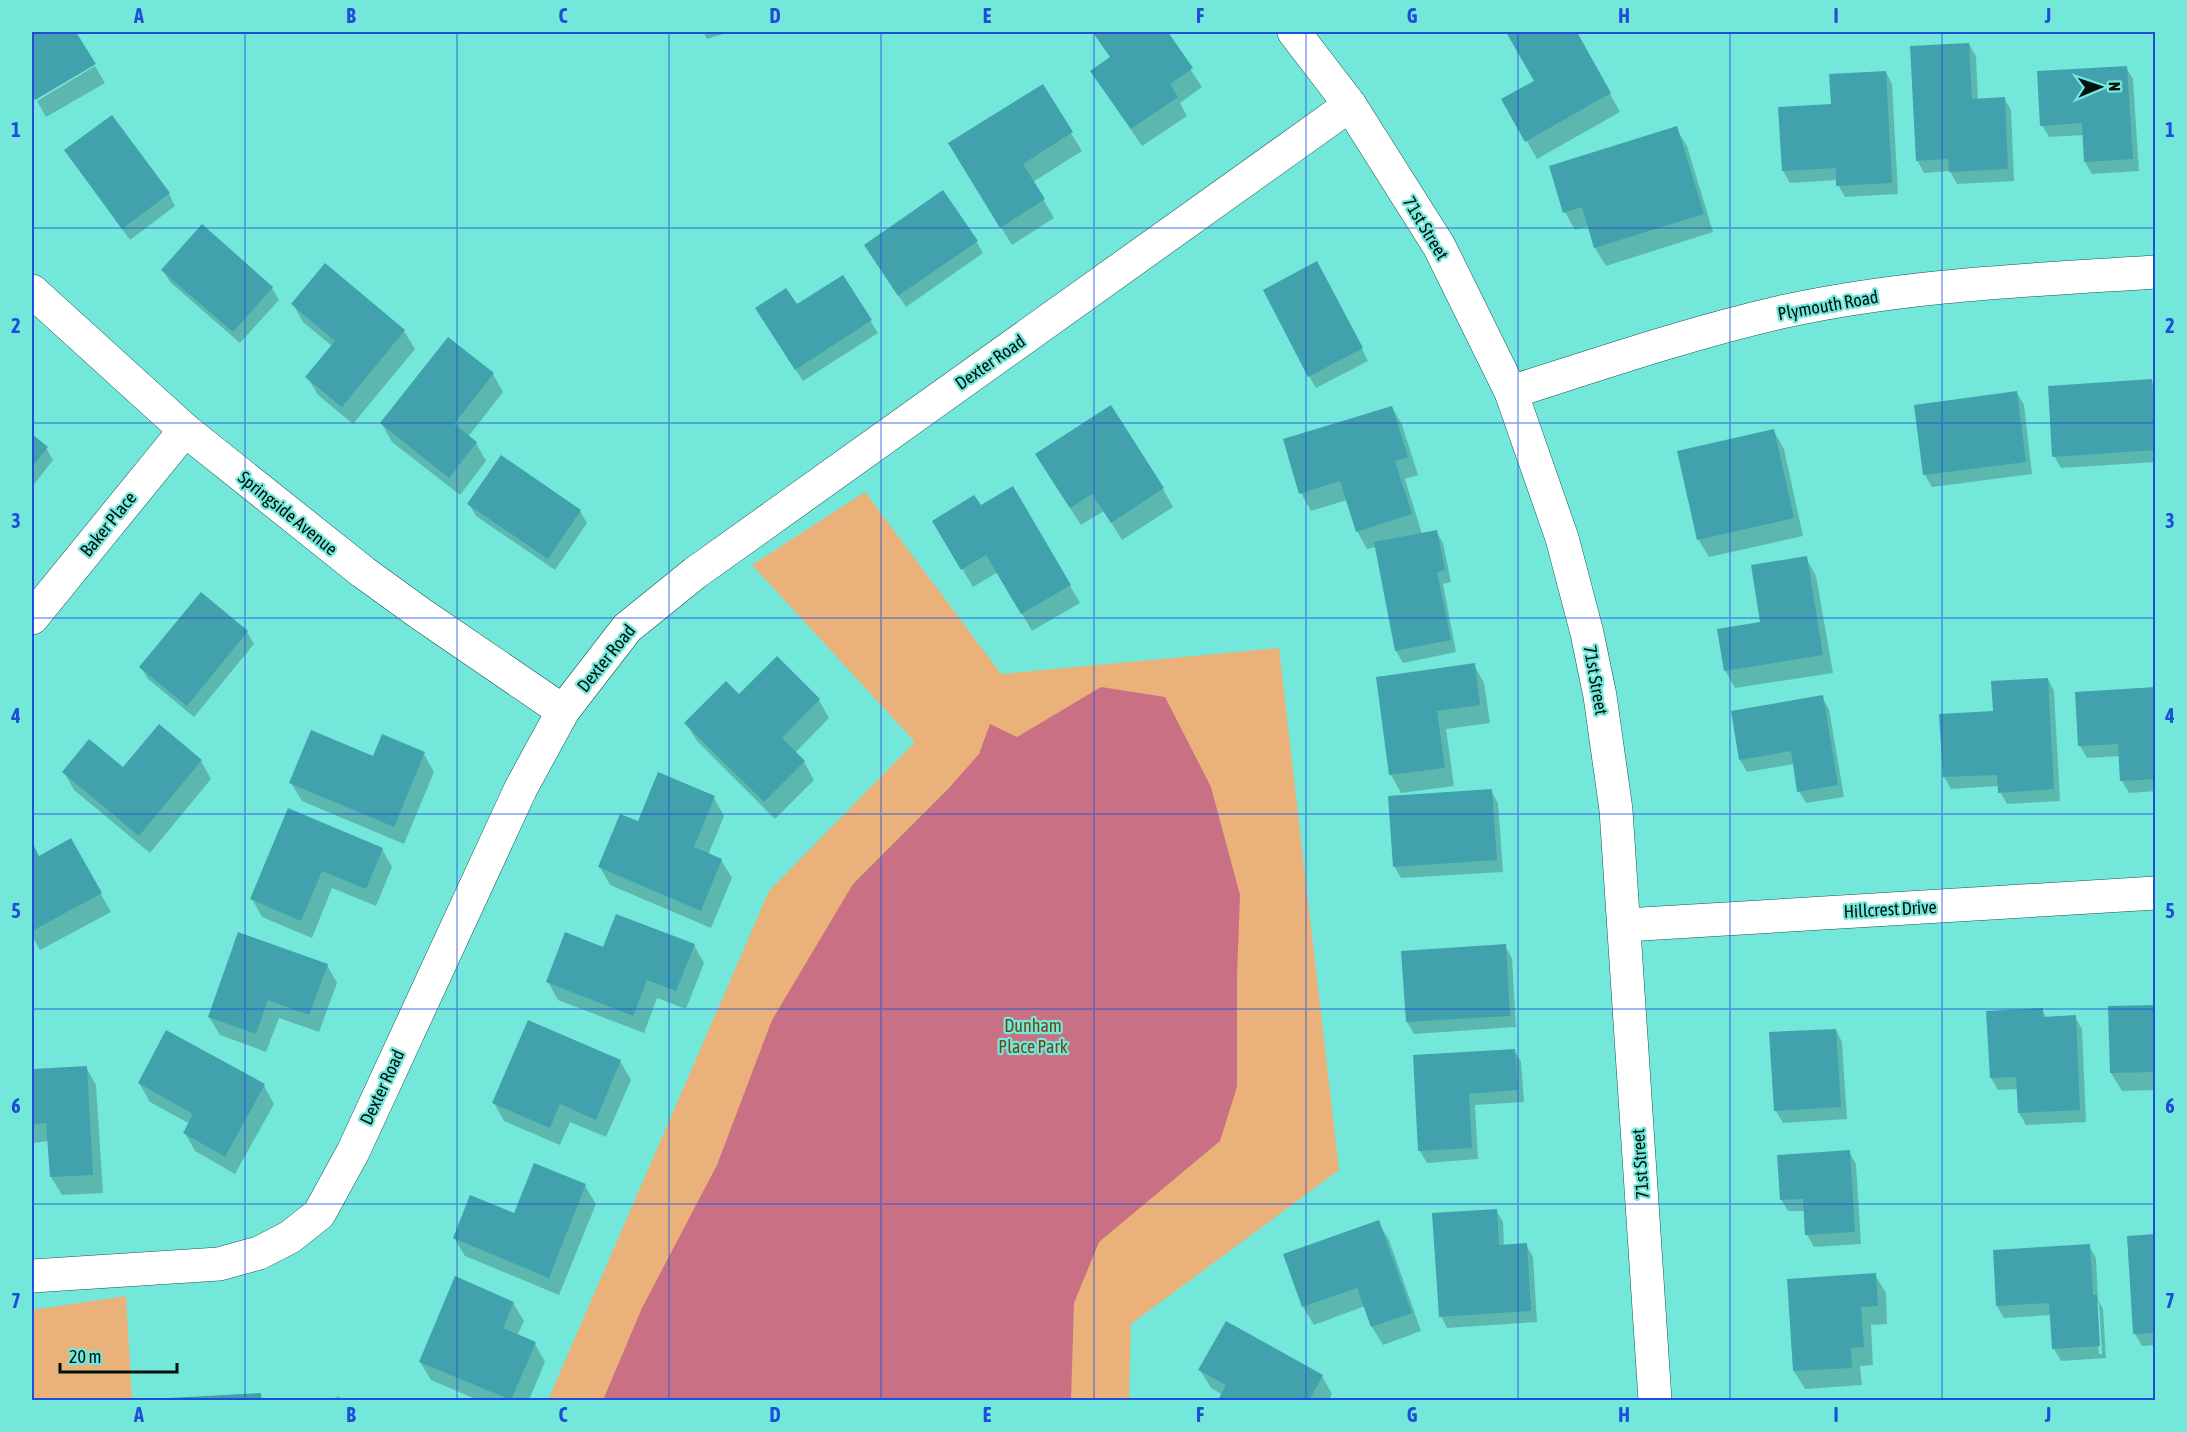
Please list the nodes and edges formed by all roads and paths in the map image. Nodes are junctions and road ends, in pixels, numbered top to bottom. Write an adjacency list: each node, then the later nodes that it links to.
1 (1294, 32): 2 (street, 71st Street)
2 (1350, 105): 5 (street, 71st Street); 8 (street, Dexter Road)
3 (2156, 272): 5 (street, Plymouth Road)
4 (32, 291): 6 (street, Springside Avenue)
5 (1511, 392): 10 (street, 71st Street)
6 (185, 430): 7 (street, Baker Place); 8 (street, Springside Avenue)
7 (32, 618)
8 (563, 711): 11 (street, Dexter Road)
9 (2156, 893): 10 (street, Hillcrest Drive)
10 (1625, 925): 12 (street, 71st Street)
11 (32, 1276)
12 (1655, 1401)

